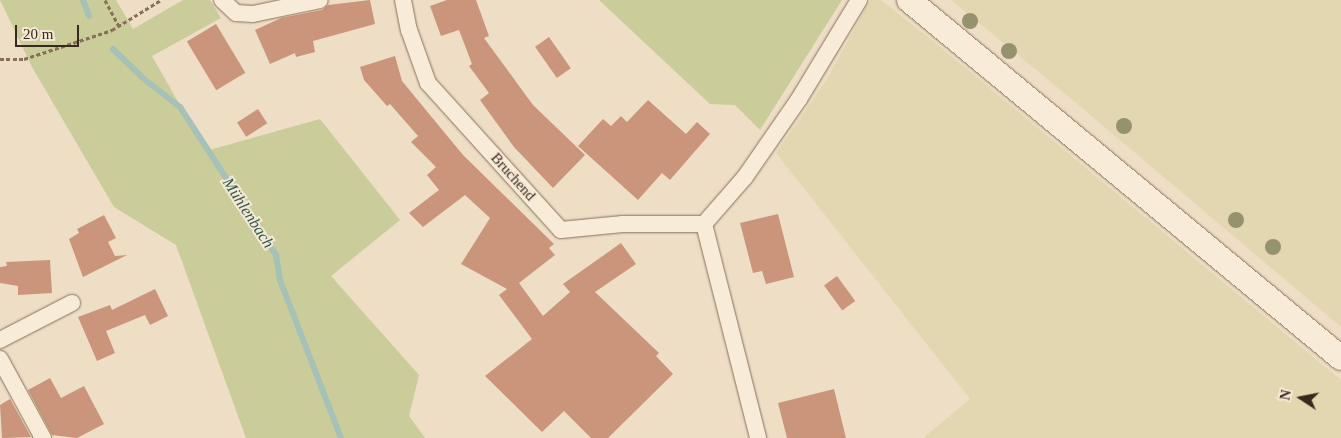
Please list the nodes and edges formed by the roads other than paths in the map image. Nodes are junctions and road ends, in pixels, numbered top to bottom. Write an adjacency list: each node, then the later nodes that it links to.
1 (222, 0): 2 (street)
2 (320, 0)
3 (403, 0): 6 (street, Bruchend)
4 (859, 0): 6 (street)
5 (909, 0): 9 (main road)
6 (704, 224): 12 (street)
7 (72, 303): 8 (street)
8 (0, 340)
9 (1341, 358)
10 (0, 359): 11 (street)
11 (43, 438)
12 (758, 438)

